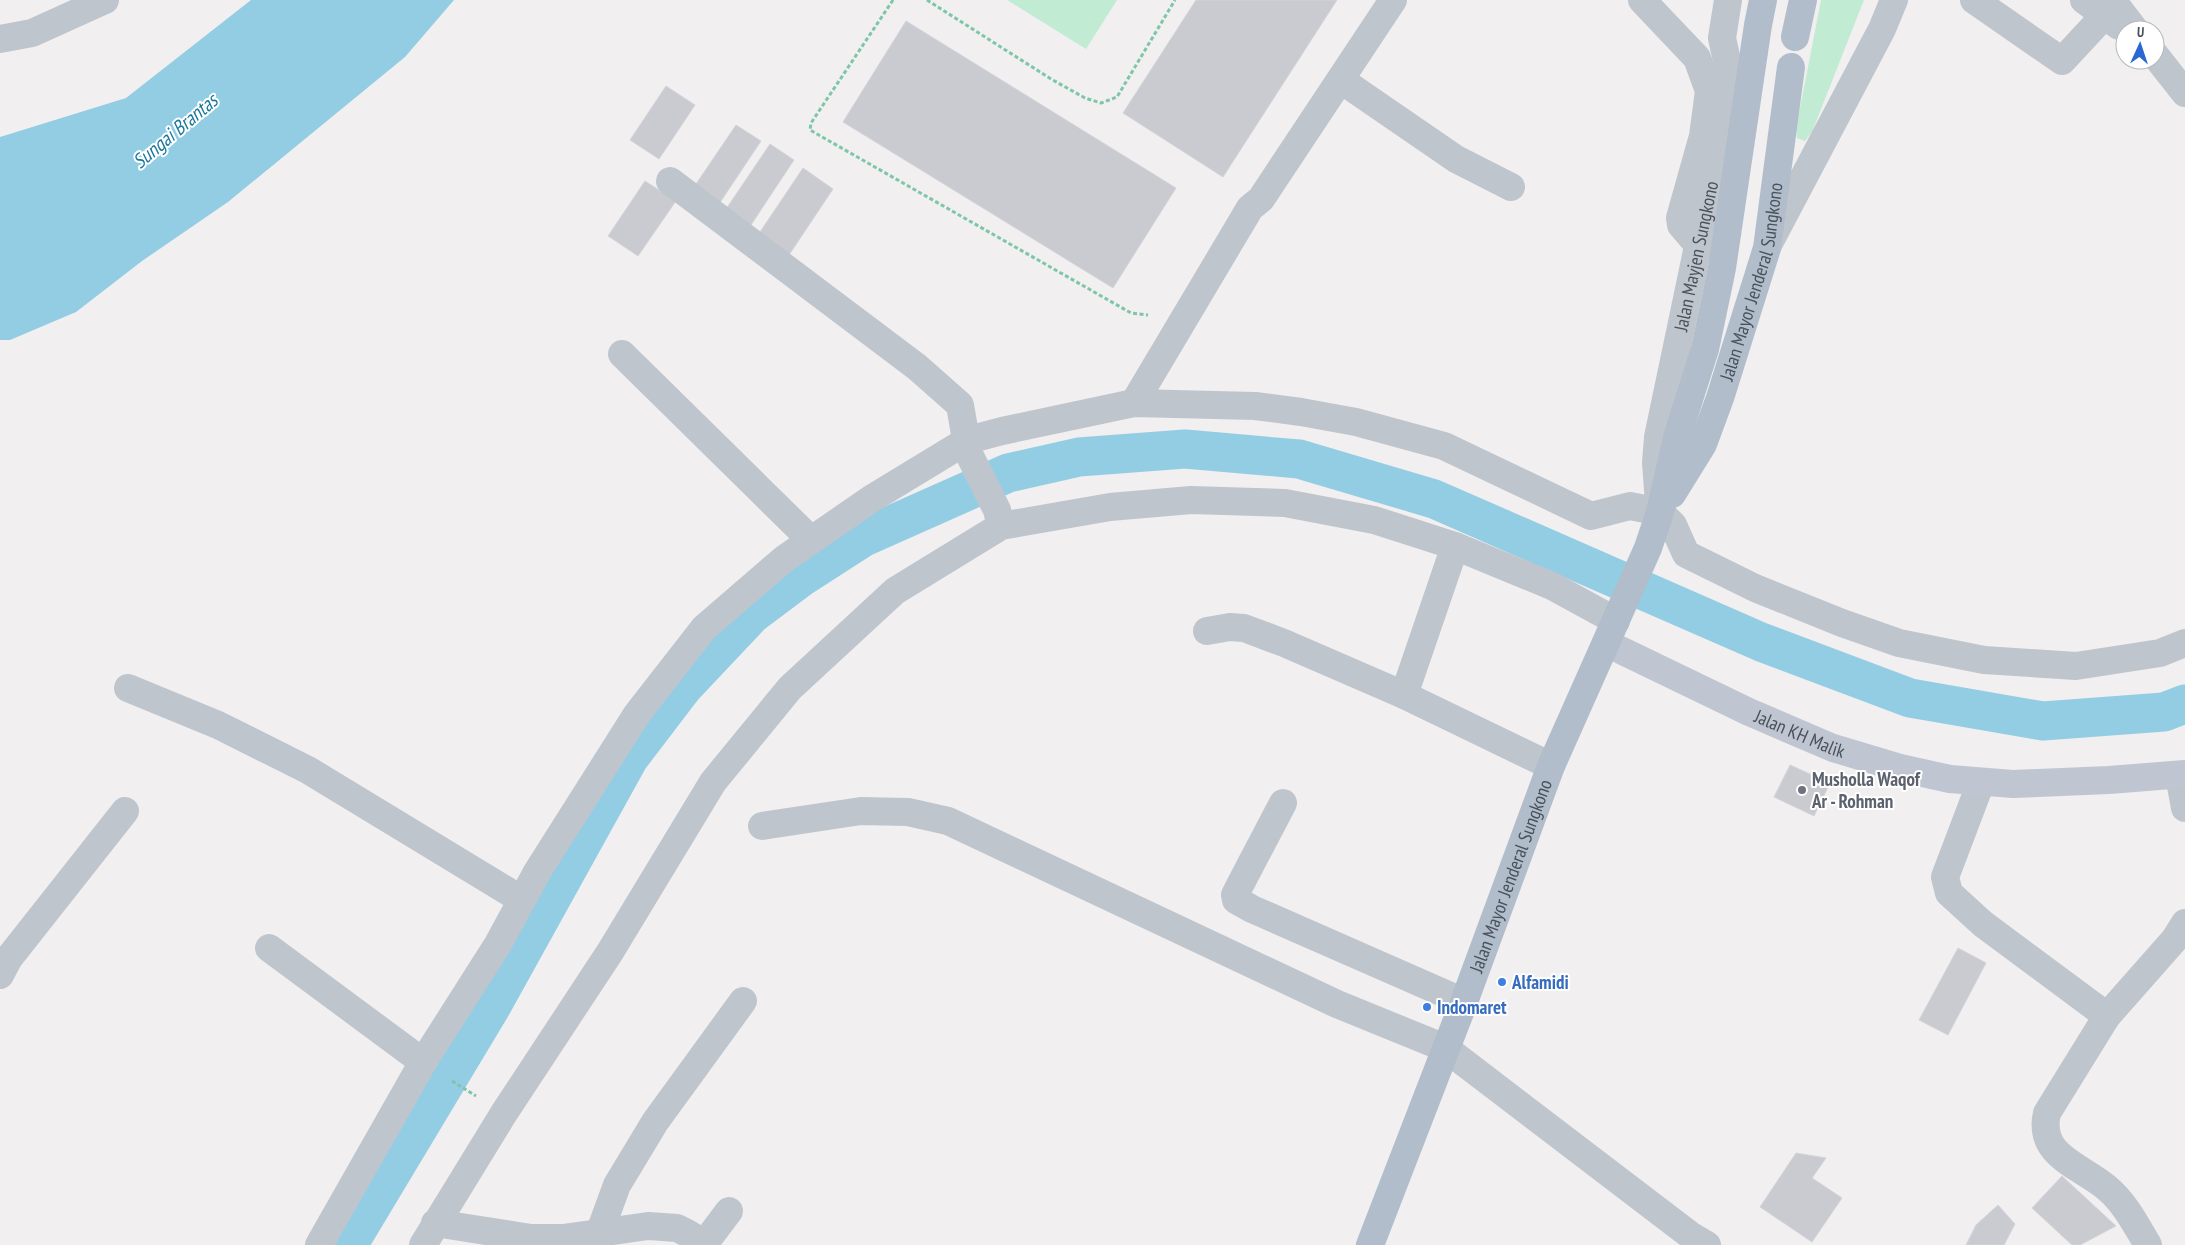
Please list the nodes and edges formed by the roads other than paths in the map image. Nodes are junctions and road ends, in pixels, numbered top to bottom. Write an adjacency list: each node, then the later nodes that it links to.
1 (105, 0): 13 (street)
2 (1393, 0): 18 (street)
3 (1642, 0): 22 (street)
4 (1728, 0): 22 (street, Jalan Mayjen Sungkono)
5 (1803, 0): 12 (main road)
6 (1894, 0): 23 (street)
7 (1974, 0): 10 (street)
8 (2091, 2): 11 (street)
9 (1761, 12): 27 (main road, Jalan Mayor Jenderal Sungkono)
10 (2127, 20)
11 (2115, 22)
12 (1795, 37): 15 (street, Jalan Mayor Jenderal Sungkono)
13 (0, 39)
14 (2165, 61): 17 (street)
15 (1791, 67): 23 (main road, Jalan Mayor Jenderal Sungkono)
16 (2165, 67): 19 (street)
17 (2185, 73)
18 (1341, 80): 21 (street); 25 (street)
19 (2185, 93)
20 (670, 181): 26 (street)
21 (1511, 187)
22 (1698, 245): 27 (street, Jalan Mayjen Sungkono)
23 (1767, 248): 27 (main road, Jalan Mayor Jenderal Sungkono)
24 (622, 354): 29 (street)
25 (1134, 403): 26 (street); 27 (street)
26 (968, 446): 28 (street); 29 (street)
27 (1660, 512): 31 (main road, Jalan Mayor Jenderal Sungkono); 33 (street)
28 (999, 518): 30 (street); 53 (street)
29 (811, 540): 43 (street)
30 (1455, 546): 31 (street); 35 (street)
31 (1614, 624): 36 (main road, Jalan Mayor Jenderal Sungkono); 38 (street, Jalan KH Malik)
32 (1207, 630): 35 (street)
33 (2185, 644)
34 (128, 688): 43 (street)
35 (1404, 695): 36 (street)
36 (1551, 766): 48 (main road, Jalan Mayor Jenderal Sungkono)
37 (2182, 774): 38 (street, Jalan KH Malik); 40 (street)
38 (1980, 782): 49 (street)
39 (1283, 803): 48 (street)
40 (2185, 808)
41 (125, 811): 46 (street)
42 (762, 826): 50 (street)
43 (522, 900): 51 (street)
44 (2185, 924): 49 (street)
45 (269, 948): 51 (street)
46 (0, 976)
47 (743, 1001): 54 (street)
48 (1464, 1002): 50 (main road, Jalan Mayor Jenderal Sungkono)
49 (2107, 1016): 59 (street)
50 (1445, 1048): 57 (main road, Jalan Mayor Jenderal Sungkono); 58 (street)
51 (423, 1062): 56 (street)
52 (728, 1211): 55 (street)
53 (429, 1234): 54 (street)
54 (599, 1234): 55 (street)
55 (706, 1244)
56 (319, 1245)
57 (1370, 1245)
58 (1707, 1245)
59 (2148, 1245)

